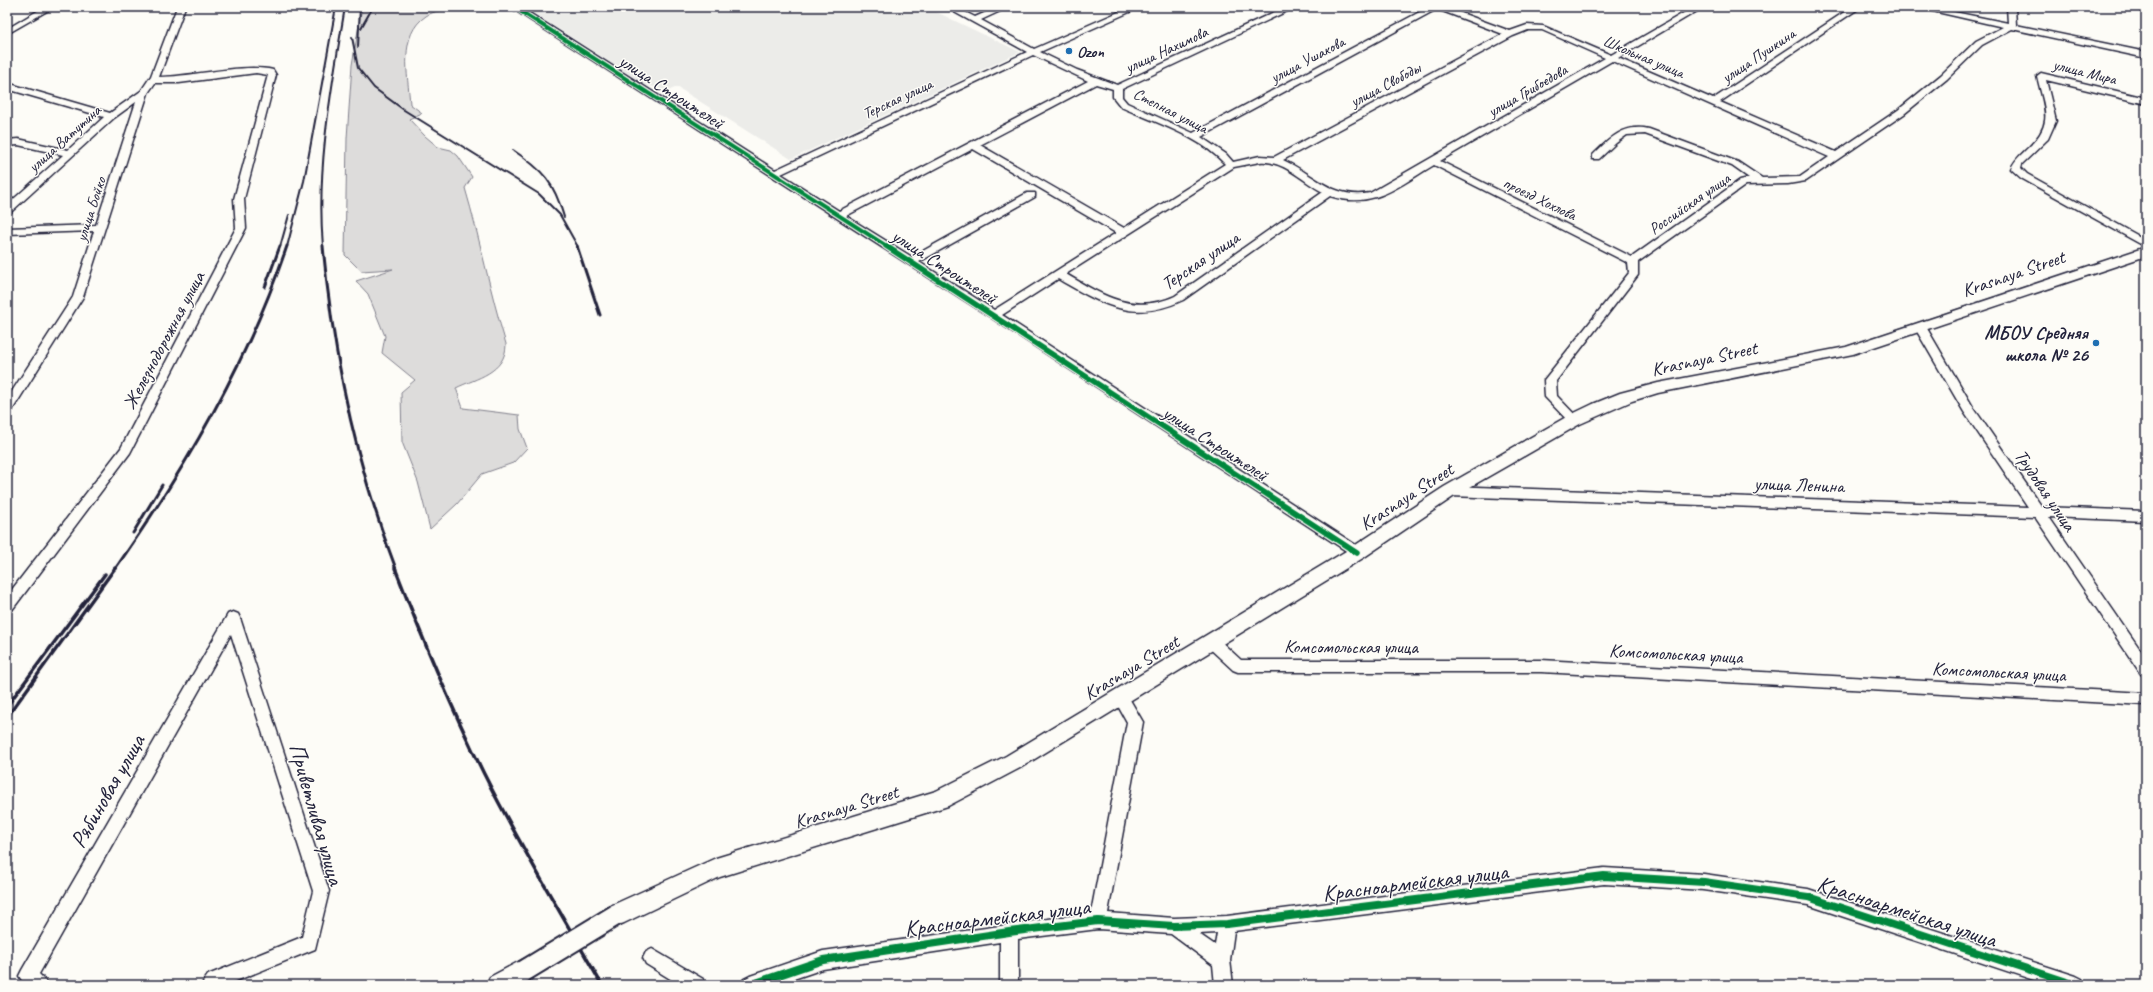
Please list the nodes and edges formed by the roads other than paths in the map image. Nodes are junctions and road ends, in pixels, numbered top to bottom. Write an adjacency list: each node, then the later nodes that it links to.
1 (50, 7): 15 (street)
2 (181, 7): 20 (street, улица Бойко)
3 (514, 7): 37 (street, улица Строителей)
4 (949, 7): 13 (street, Степная улица)
5 (1005, 7): 13 (street)
6 (1137, 7): 17 (street, Терская улица)
7 (1292, 7): 23 (street, улица Нахимова)
8 (1437, 7): 16 (street); 28 (street, улица Ушакова)
9 (1700, 7): 19 (street, улица Грибоедова)
10 (1857, 7): 26 (street, улица Пушкина)
11 (1919, 7): 14 (street)
12 (2011, 7): 14 (street)
13 (976, 19): 17 (street, Степная улица)
14 (2012, 26): 18 (street); 32 (street, Российская улица)
15 (7, 32)
16 (1510, 34): 19 (street, Школьная улица); 34 (street, улица Свободы)
17 (1034, 52): 21 (street, Степная улица); 37 (street, Терская улица)
18 (2146, 55)
19 (1611, 59): 26 (street, Школьная улица); 35 (street, улица Грибоедова)
20 (153, 80): 24 (street, улица Бойко); 59 (street, Железнодорожная улица)
21 (1093, 82): 23 (street, Степная улица); 30 (street)
22 (7, 86): 27 (street)
23 (1118, 88): 28 (street, Степная улица)
24 (144, 93): 27 (street, улица Ватутина); 43 (street, улица Бойко)
25 (2146, 101): 46 (street, улица Мира)
26 (1714, 102): 32 (street, Школьная улица)
27 (111, 116): 31 (street, улица Ватутина)
28 (1193, 137): 36 (street, Степная улица)
29 (7, 143): 31 (street)
30 (973, 145): 42 (street); 45 (street)
31 (70, 153): 41 (street, улица Ватутина)
32 (1836, 156): 38 (street, Российская улица)
33 (1596, 157): 38 (street)
34 (1275, 160): 36 (street); 39 (street)
35 (1433, 161): 39 (street, улица Грибоедова); 48 (street, проезд Хохлова)
36 (1230, 165): 45 (street)
37 (774, 174): 42 (street, улица Строителей)
38 (1758, 180): 48 (street, Российская улица)
39 (1329, 192): 50 (street, Терская улица)
40 (1031, 195): 49 (street)
41 (7, 210)
42 (838, 216): 49 (street, улица Строителей)
43 (100, 228): 44 (street); 53 (street, улица Бойко)
44 (7, 231)
45 (1124, 233): 50 (street)
46 (2146, 244)
47 (2146, 251): 52 (main road, Krasnaya Street)
48 (1633, 261): 54 (street)
49 (911, 262): 51 (street, улица Строителей)
50 (1059, 275): 51 (street)
51 (994, 315): 58 (street, улица Строителей)
52 (1921, 328): 54 (main road, Krasnaya Street); 56 (street, Трудовая улица)
53 (7, 410)
54 (1574, 420): 55 (main road, Krasnaya Street)
55 (1450, 491): 56 (street, улица Ленина); 58 (main road, Krasnaya Street)
56 (2037, 512): 57 (street, улица Ленина); 62 (street, Трудовая улица)
57 (2146, 516)
58 (1357, 553): 61 (main road, Krasnaya Street)
59 (7, 606)
60 (232, 618): 71 (street, Рябиновая улица); 72 (street, Приветливая улица)
61 (1212, 642): 63 (main road, Krasnaya Street); 64 (street, Комсомольская улица)
62 (2146, 670)
63 (1121, 697): 65 (street); 73 (main road, Krasnaya Street, bridge)
64 (2146, 699)
65 (1098, 921): 67 (street, Красноармейская улица); 68 (street, Красноармейская улица)
66 (1227, 924): 67 (street, Красноармейская улица); 70 (street); 78 (street, Красноармейская улица)
67 (1174, 926): 70 (street)
68 (1009, 932): 75 (street, Красноармейская улица); 76 (street)
69 (652, 958): 74 (street)
70 (1221, 960): 77 (street)
71 (38, 985)
72 (210, 985)
73 (498, 985)
74 (697, 985)
75 (750, 985)
76 (1009, 985)
77 (1224, 985)
78 (2076, 985)

